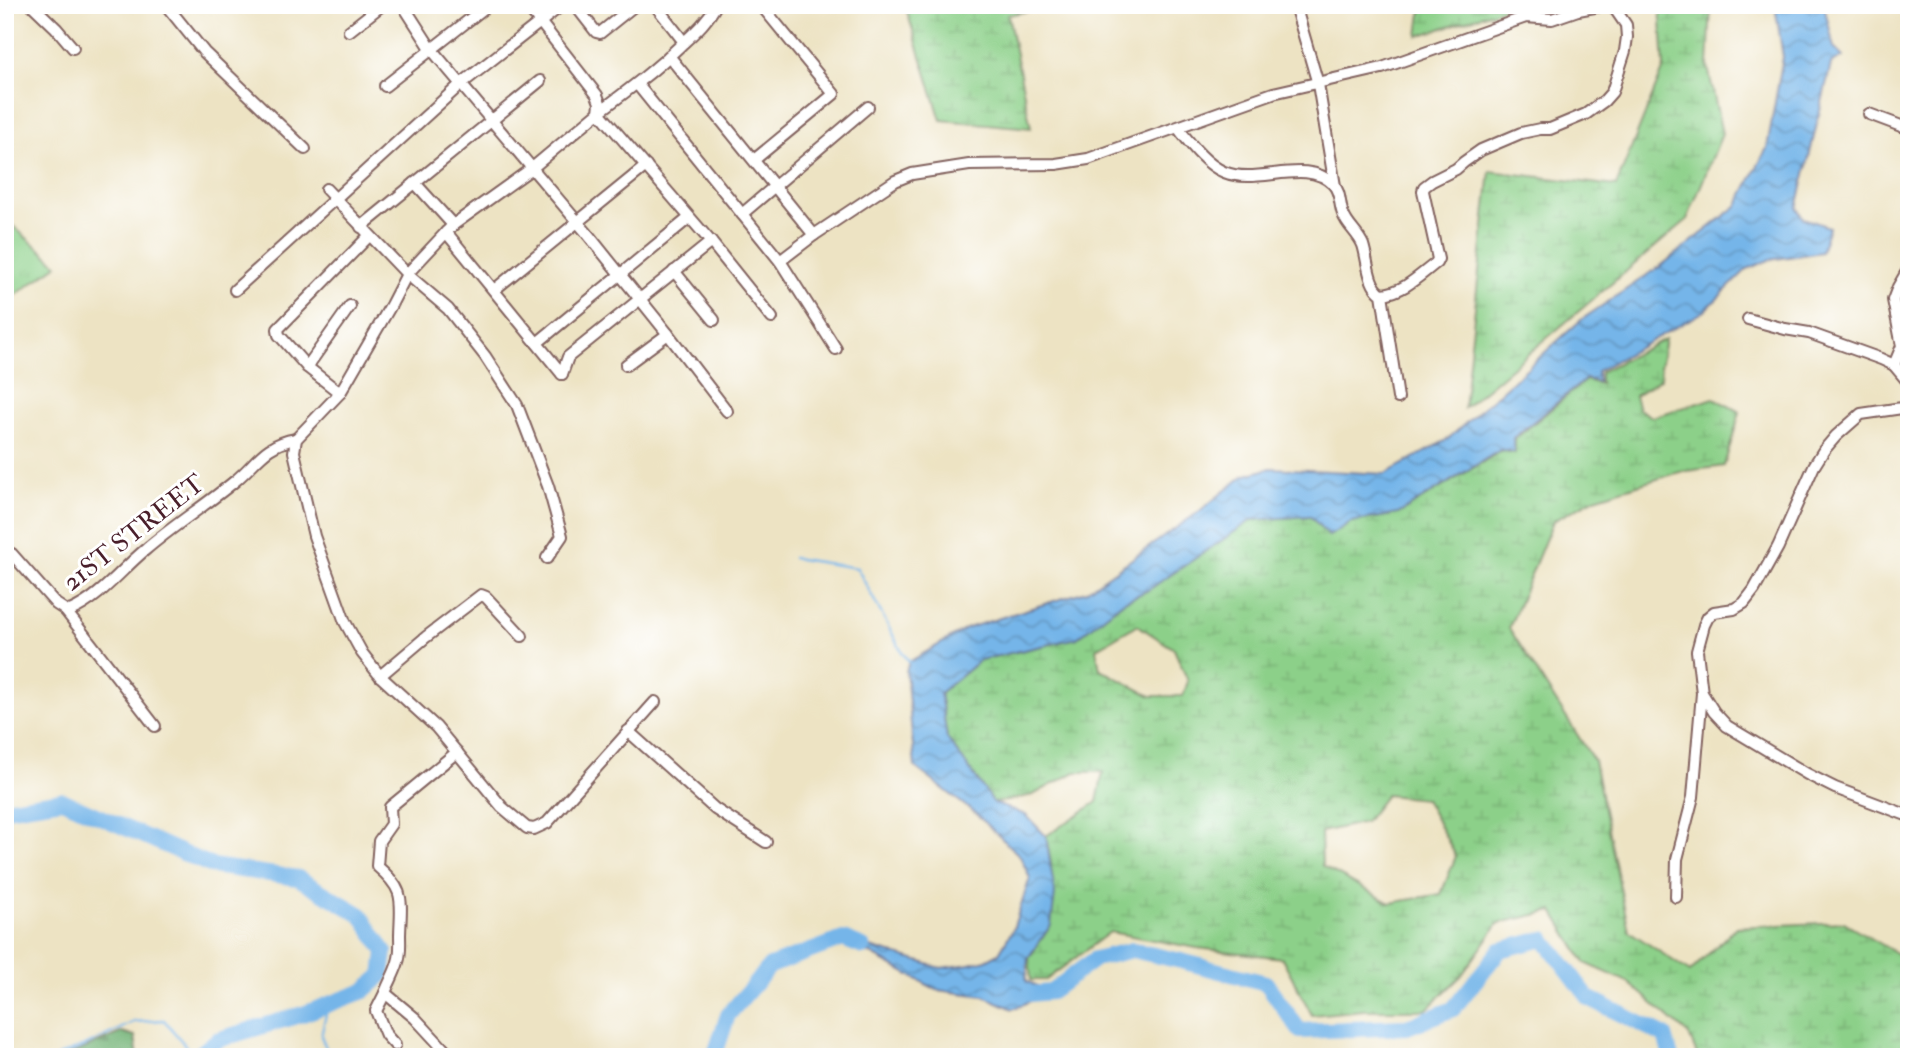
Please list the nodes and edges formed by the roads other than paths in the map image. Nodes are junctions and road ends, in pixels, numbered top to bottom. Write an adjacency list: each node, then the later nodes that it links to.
1 (32, 5): 17 (street)
2 (166, 5): 31 (street)
3 (382, 5): 15 (street)
4 (402, 5): 18 (street)
5 (488, 5): 18 (street)
6 (525, 5): 14 (street)
7 (562, 5): 14 (street)
8 (575, 5): 9 (street)
9 (635, 5)
10 (655, 5): 16 (street)
11 (716, 5): 16 (street)
12 (761, 5): 32 (street)
13 (1295, 5): 22 (street)
14 (541, 23): 21 (street); 26 (street)
15 (349, 31)
16 (684, 42): 19 (street)
17 (73, 48)
18 (432, 50): 21 (street); 24 (street)
19 (669, 56): 23 (street); 32 (street)
20 (540, 81): 28 (street)
21 (461, 83): 28 (street); 39 (street)
22 (1318, 83): 29 (street); 37 (street); 55 (street)
23 (637, 84): 26 (street); 40 (street)
24 (385, 86)
25 (869, 107): 36 (street)
26 (599, 111): 33 (street); 34 (street)
27 (1869, 114): 30 (street)
28 (492, 122): 34 (street); 35 (street)
29 (1178, 128): 37 (street); 45 (street)
30 (1909, 129)
31 (305, 149)
32 (754, 160): 36 (street)
33 (646, 166): 41 (street); 42 (street)
34 (531, 169): 42 (street); 44 (street)
35 (415, 183): 43 (street); 44 (street)
36 (775, 186): 40 (street); 45 (street)
37 (1335, 186): 55 (street)
38 (326, 189): 39 (street)
39 (335, 199): 43 (street); 53 (street)
40 (742, 214): 48 (street)
41 (689, 218): 47 (street); 52 (street)
42 (577, 222): 52 (street); 54 (street)
43 (361, 227): 46 (street)
44 (449, 229): 51 (street); 54 (street)
45 (814, 235): 48 (street)
46 (369, 236): 51 (street); 66 (street)
47 (710, 242): 50 (street); 58 (street)
48 (780, 261): 63 (street)
49 (1909, 268): 65 (street)
50 (674, 271): 56 (street); 60 (street)
51 (407, 274): 68 (street); 74 (street)
52 (621, 275): 56 (street); 62 (street)
53 (235, 290)
54 (494, 290): 62 (street)
55 (1382, 294): 69 (street)
56 (640, 299): 61 (street); 62 (street)
57 (349, 306): 66 (street)
58 (772, 318)
59 (1748, 319): 65 (street)
60 (714, 320)
61 (668, 334): 64 (street); 71 (street)
62 (537, 343)
63 (836, 349)
64 (626, 365)
65 (1894, 365): 67 (street)
66 (307, 367): 68 (street)
67 (1909, 383)
68 (340, 393): 72 (street)
69 (1398, 398)
70 (1909, 407): 78 (street)
71 (727, 411)
72 (296, 439): 75 (street, 21ST STREET); 77 (street)
73 (5, 551): 75 (street, 21ST STREET)
74 (547, 558)
75 (65, 610): 80 (street)
76 (522, 636): 77 (street)
77 (380, 676): 82 (street)
78 (1702, 693): 83 (street); 85 (street)
79 (654, 702): 81 (street)
80 (155, 726)
81 (628, 732): 82 (street); 84 (street)
82 (457, 752): 86 (street)
83 (1909, 816)
84 (766, 842)
85 (1676, 897)
86 (385, 993): 87 (street); 88 (street)
87 (395, 1045)
88 (451, 1057)

